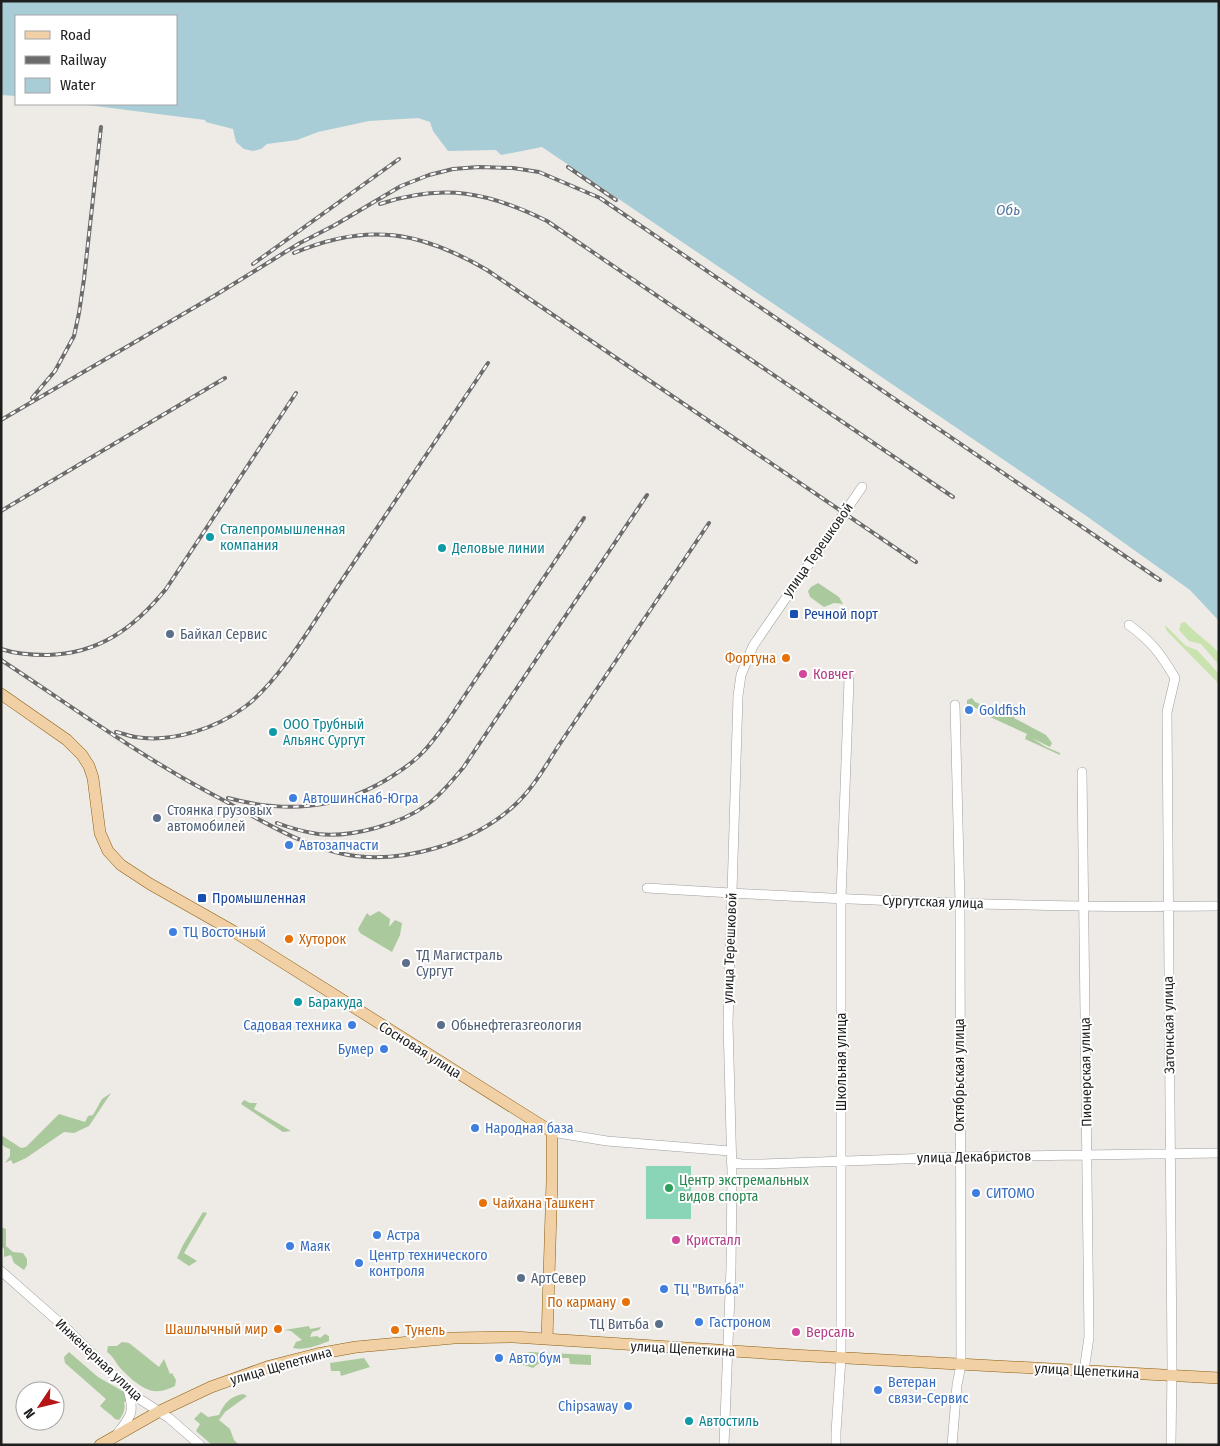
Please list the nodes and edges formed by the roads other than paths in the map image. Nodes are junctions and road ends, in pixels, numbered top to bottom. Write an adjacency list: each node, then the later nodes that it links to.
1 (862, 487): 8 (street, улица Терешковой)
2 (1129, 625): 12 (street, Затонская улица)
3 (849, 680): 9 (street, Школьная улица)
4 (1, 694): 14 (main road, Сосновая улица)
5 (955, 705): 10 (street, Октябрьская улица)
6 (1082, 772): 11 (street, Пионерская улица)
7 (647, 888): 8 (street, Сургутская улица)
8 (732, 894): 9 (street, Сургутская улица); 15 (street, улица Терешковой)
9 (841, 898): 10 (street, Сургутская улица); 20 (street, Школьная улица)
10 (960, 903): 11 (street, Сургутская улица); 19 (street, Октябрьская улица)
11 (1083, 906): 12 (street, Сургутская улица); 17 (street, Пионерская улица)
12 (1168, 906): 13 (street, Сургутская улица); 18 (street, Затонская улица)
13 (1219, 906)
14 (552, 1132): 15 (street); 23 (main road)
15 (730, 1151): 21 (street, улица Терешковой)
16 (1219, 1153): 18 (street, улица Декабристов)
17 (1087, 1154): 18 (street, улица Декабристов); 19 (street, улица Декабристов); 27 (street, Пионерская улица)
18 (1170, 1154): 28 (street, Затонская улица)
19 (959, 1157): 20 (street, улица Декабристов); 26 (street, Октябрьская улица)
20 (841, 1160): 21 (street, улица Декабристов); 25 (street, Школьная улица)
21 (731, 1162): 24 (street, улица Терешковой)
22 (1, 1271): 30 (street, Инженерная улица)
23 (547, 1339): 24 (main road, улица Щепеткина); 31 (main road, улица Щепеткина)
24 (728, 1352): 25 (main road, улица Щепеткина); 35 (street, улица Терешковой)
25 (841, 1358): 26 (main road, улица Щепеткина); 36 (street, Школьная улица)
26 (961, 1365): 27 (main road, улица Щепеткина); 37 (street, Октябрьская улица)
27 (1084, 1371): 28 (main road, улица Щепеткина)
28 (1172, 1375): 29 (main road, улица Щепеткина); 38 (street, Затонская улица)
29 (1219, 1378)
30 (127, 1387): 31 (street, Инженерная улица); 32 (street)
31 (158, 1412): 32 (main road, улица Щепеткина); 34 (street, Инженерная улица)
32 (115, 1435): 33 (main road, улица Щепеткина)
33 (100, 1445)
34 (200, 1445)
35 (724, 1445)
36 (836, 1445)
37 (952, 1445)
38 (1171, 1445)

